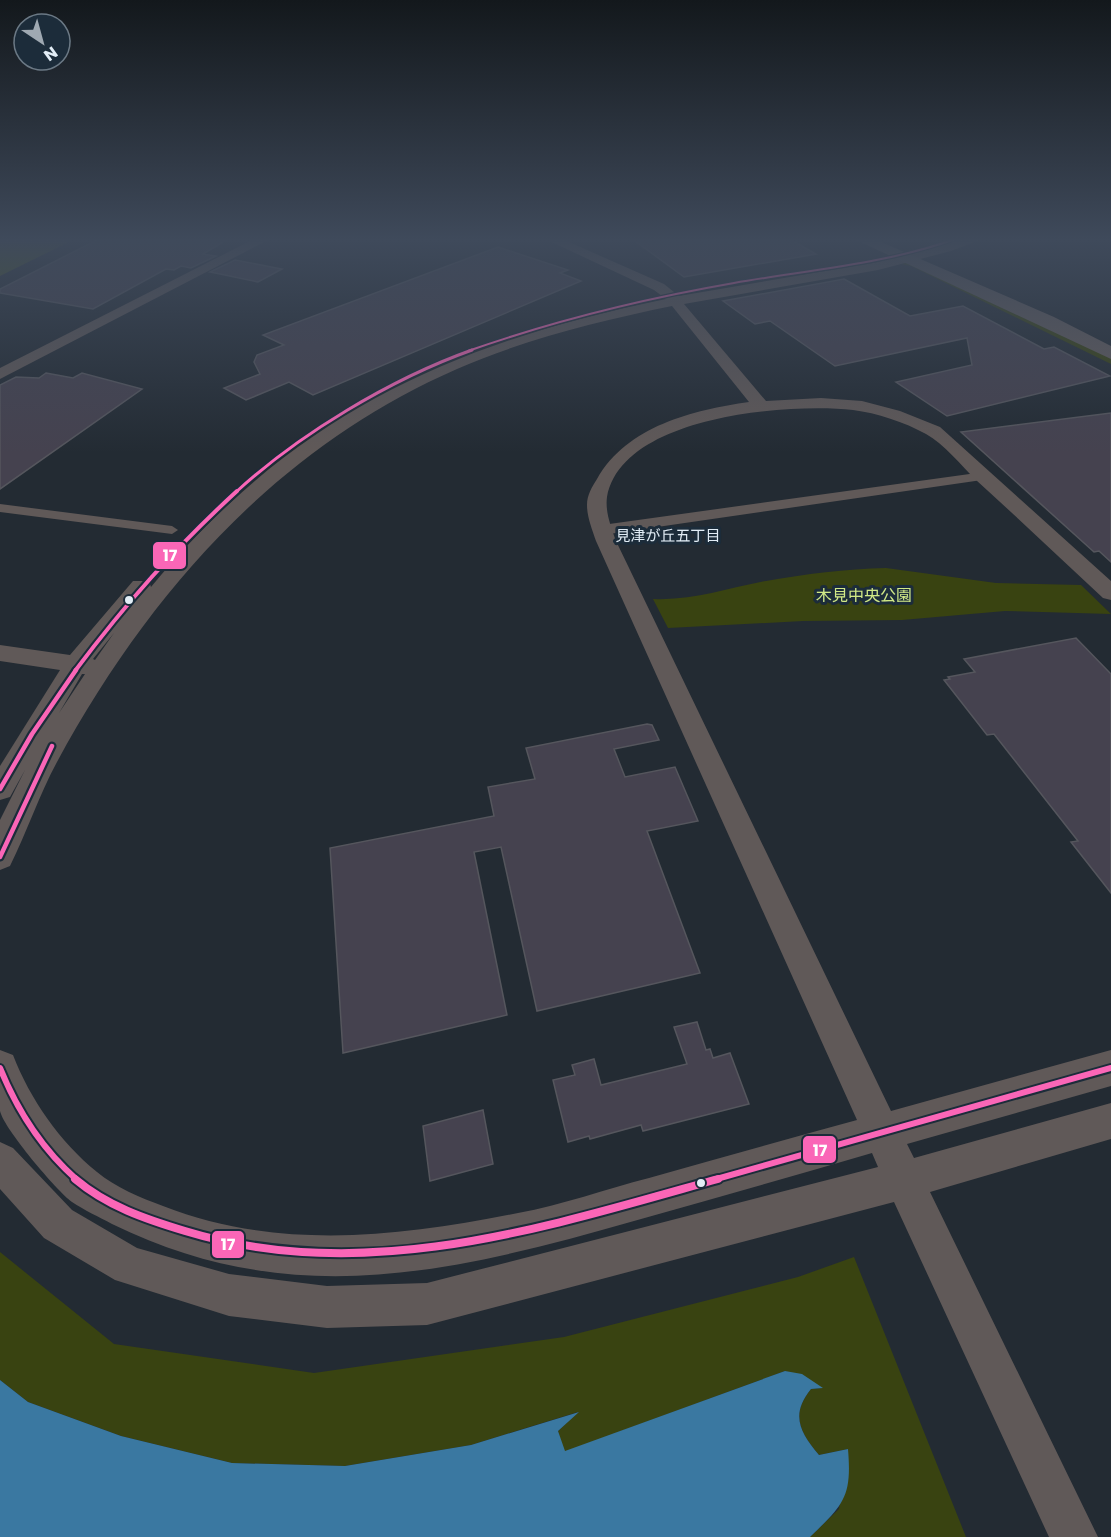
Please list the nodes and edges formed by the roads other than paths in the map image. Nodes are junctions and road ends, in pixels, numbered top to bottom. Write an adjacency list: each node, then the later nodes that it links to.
1 (126, 310): 9 (street)
2 (611, 310): 17 (street)
3 (625, 310): 18 (street)
4 (682, 310): 10 (street)
5 (1024, 310): 8 (highway)
6 (1036, 310): 7 (highway)
7 (1111, 342)
8 (1111, 352)
9 (0, 374)
10 (762, 407): 11 (street); 14 (street)
11 (984, 476): 14 (street); 15 (street)
12 (0, 508): 13 (street)
13 (172, 530)
14 (602, 530): 24 (street)
15 (1111, 593)
16 (0, 653): 17 (street)
17 (76, 664): 18 (street); 19 (street)
18 (101, 668): 20 (street)
19 (0, 789)
20 (0, 857)
21 (0, 1068): 24 (street)
22 (1111, 1068): 24 (street)
23 (1111, 1121): 26 (street)
24 (880, 1131): 26 (street)
25 (0, 1161): 26 (street)
26 (904, 1180): 27 (street)
27 (1074, 1537)

